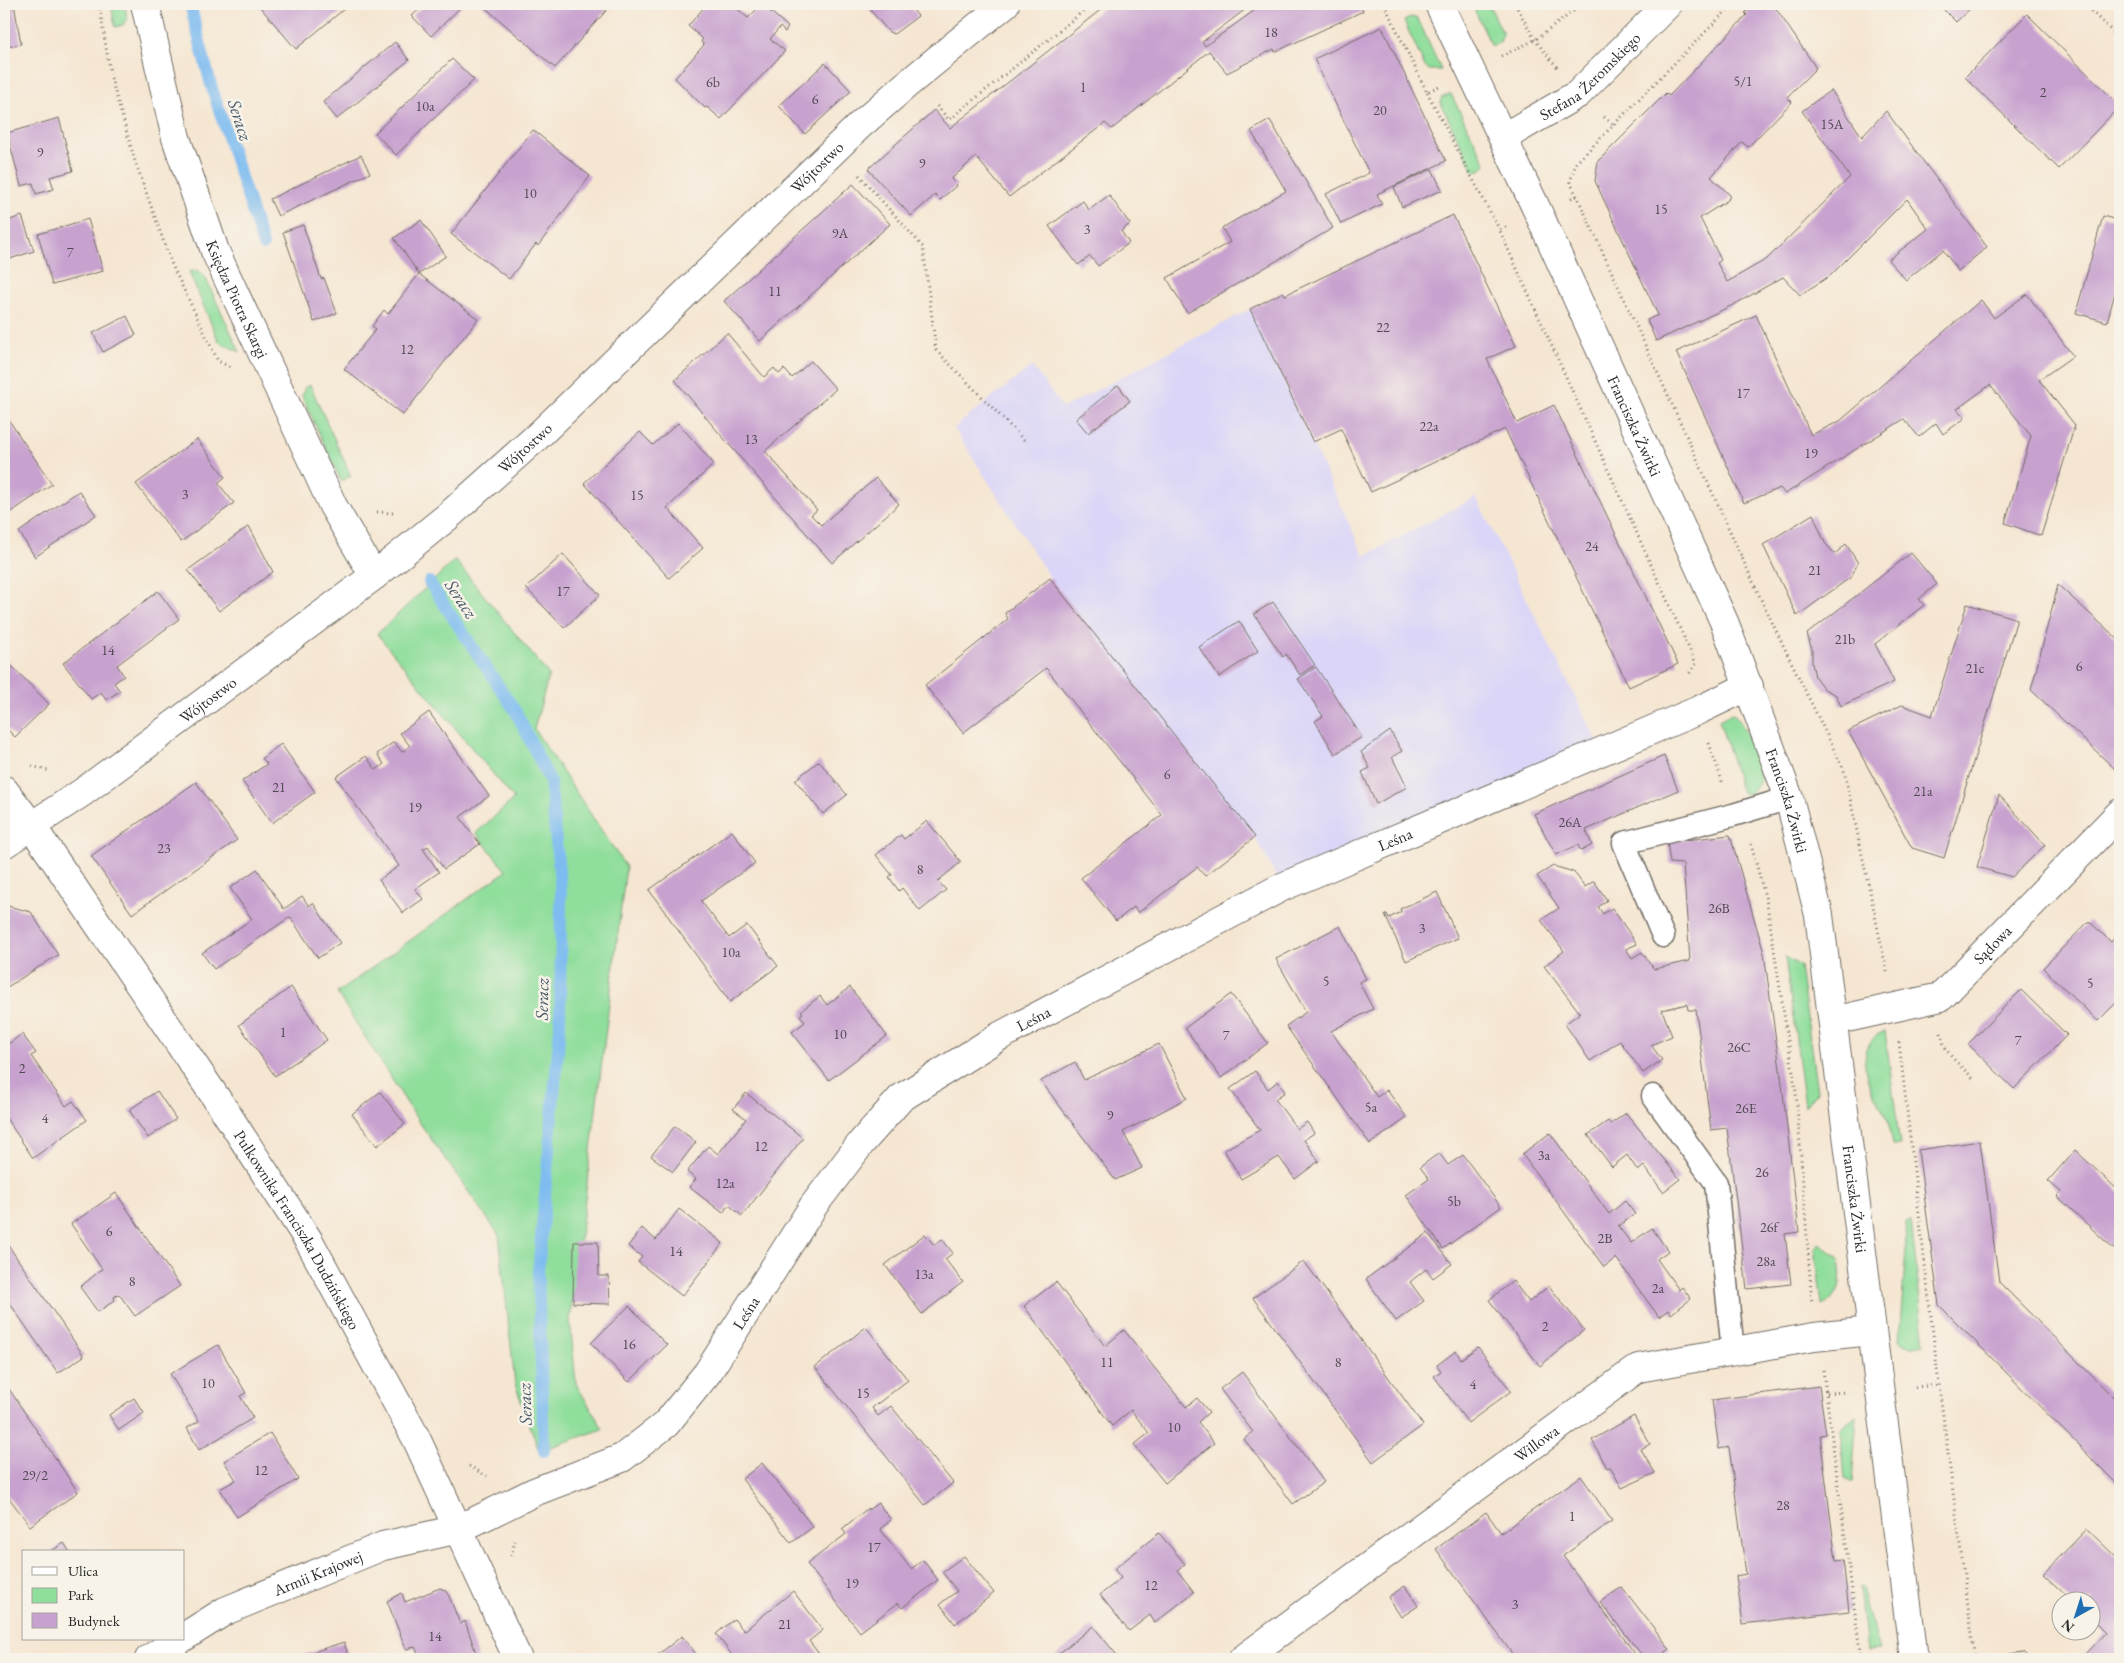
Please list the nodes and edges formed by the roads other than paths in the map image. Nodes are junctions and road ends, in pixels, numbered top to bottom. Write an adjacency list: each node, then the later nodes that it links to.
1 (145, 4): 6 (street, Księdza Piotra Skargi)
2 (1005, 4): 6 (street, Wójtostwo)
3 (1439, 4): 5 (street, Franciszka Żwirki)
4 (1668, 4): 5 (street, Stefana Żeromskiego)
5 (1504, 137): 7 (street, Franciszka Żwirki)
6 (374, 576): 11 (street, Wójtostwo)
7 (1748, 686): 9 (street, Franciszka Żwirki); 18 (street, Leśna)
8 (4, 790): 11 (street, Pułkownika Franciszka Dudzińskiego)
9 (1789, 798): 13 (lane); 14 (street, Franciszka Żwirki)
10 (2120, 813): 14 (street, Sądowa)
11 (31, 825): 12 (street, Wójtostwo); 18 (street, Pułkownika Franciszka Dudzińskiego)
12 (4, 844)
13 (1663, 936)
14 (1833, 1021): 16 (street, Franciszka Żwirki)
15 (1653, 1096): 17 (lane)
16 (1872, 1331): 17 (street, Willowa); 24 (street, Franciszka Żwirki)
17 (1733, 1352): 23 (street, Willowa)
18 (458, 1529): 19 (street, Armii Krajowej); 22 (street, Pułkownika Franciszka Dudzińskiego)
19 (185, 1636)
20 (178, 1640): 21 (street)
21 (149, 1659)
22 (518, 1659)
23 (1244, 1659)
24 (1914, 1659)

